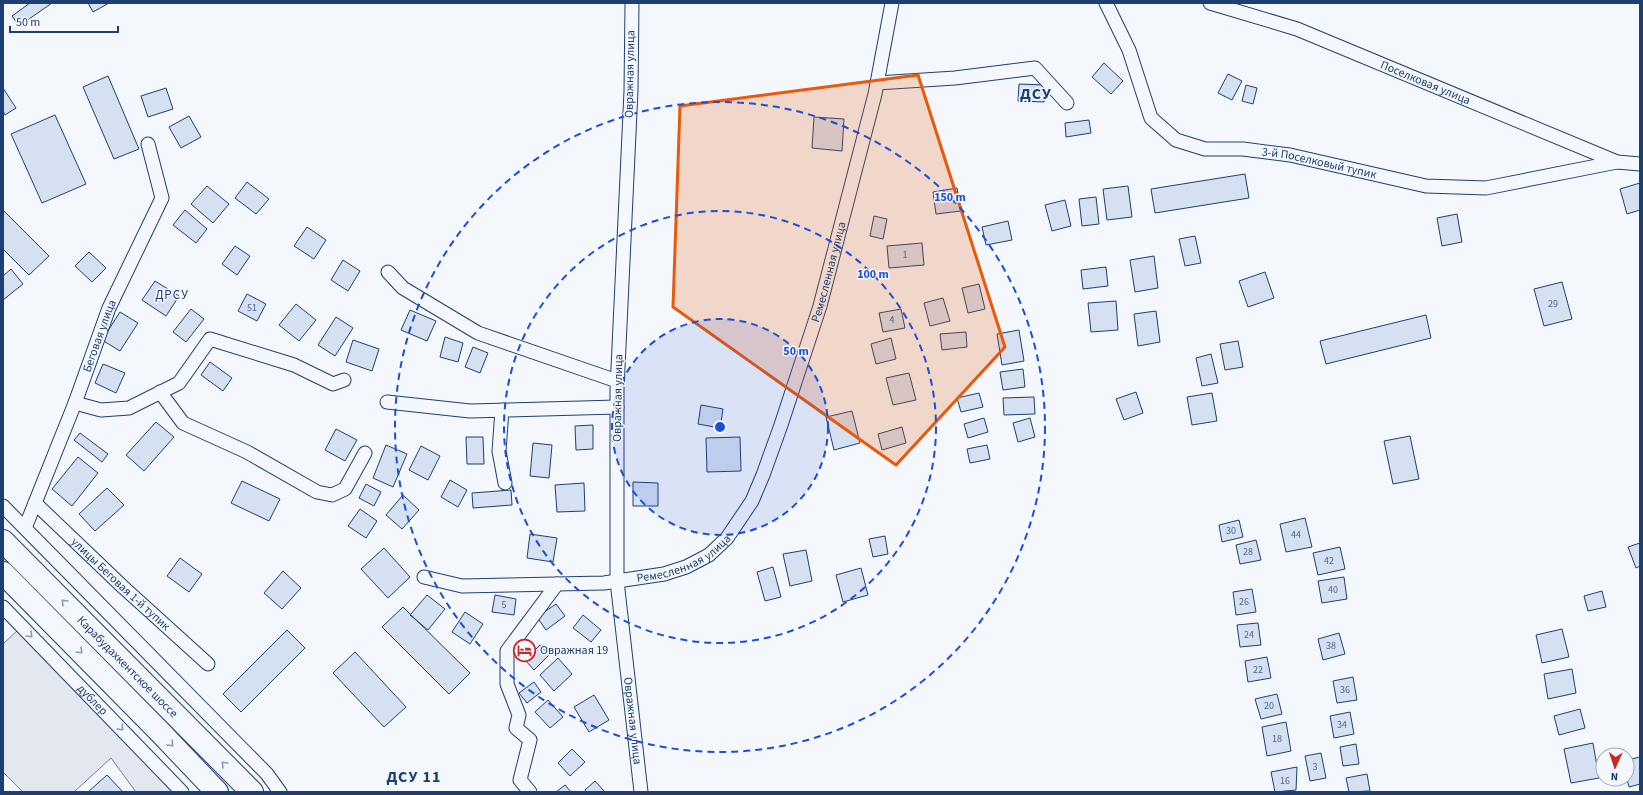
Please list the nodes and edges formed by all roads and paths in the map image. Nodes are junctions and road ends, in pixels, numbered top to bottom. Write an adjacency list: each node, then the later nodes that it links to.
1 (632, 3): 12 (street, Овражная улица)
2 (892, 3): 5 (street, Ремесленная улица)
3 (1106, 3): 8 (street, 3-й Поселковый тупик)
4 (1210, 3): 8 (street, Поселковая улица)
5 (877, 83): 6 (street); 26 (street, Ремесленная улица)
6 (1067, 103)
7 (148, 144): 15 (street, Беговая улица)
8 (1617, 162): 9 (street, Поселковая улица)
9 (1640, 164)
10 (388, 272): 12 (street)
11 (344, 380): 13 (street)
12 (617, 380): 16 (street, Овражная улица)
13 (160, 392): 15 (street); 18 (street)
14 (387, 402): 17 (street)
15 (75, 403): 20 (street, Беговая улица)
16 (617, 406): 17 (street); 26 (street, Овражная улица)
17 (502, 410): 19 (street)
18 (365, 453)
19 (505, 482)
20 (35, 503): 22 (street, Беговая улица); 29 (street, улицы Беговая 1-й тупик)
21 (3, 506): 22 (street)
22 (25, 528): 33 (street)
23 (3, 542): 32 (highway, Карабудахкентское шоссе, one-way to 23)
24 (3, 574): 31 (highway, Карабудахкентское шоссе, one-way to 31)
25 (424, 577): 27 (street, Ремесленная улица)
26 (610, 582): 27 (street, Ремесленная улица); 35 (street, Овражная улица)
27 (557, 584): 34 (street)
28 (3, 607): 30 (street, дублер, one-way to 30)
29 (208, 664)
30 (182, 792)
31 (217, 792)
32 (252, 792)
33 (280, 792)
34 (530, 792)
35 (641, 792)

